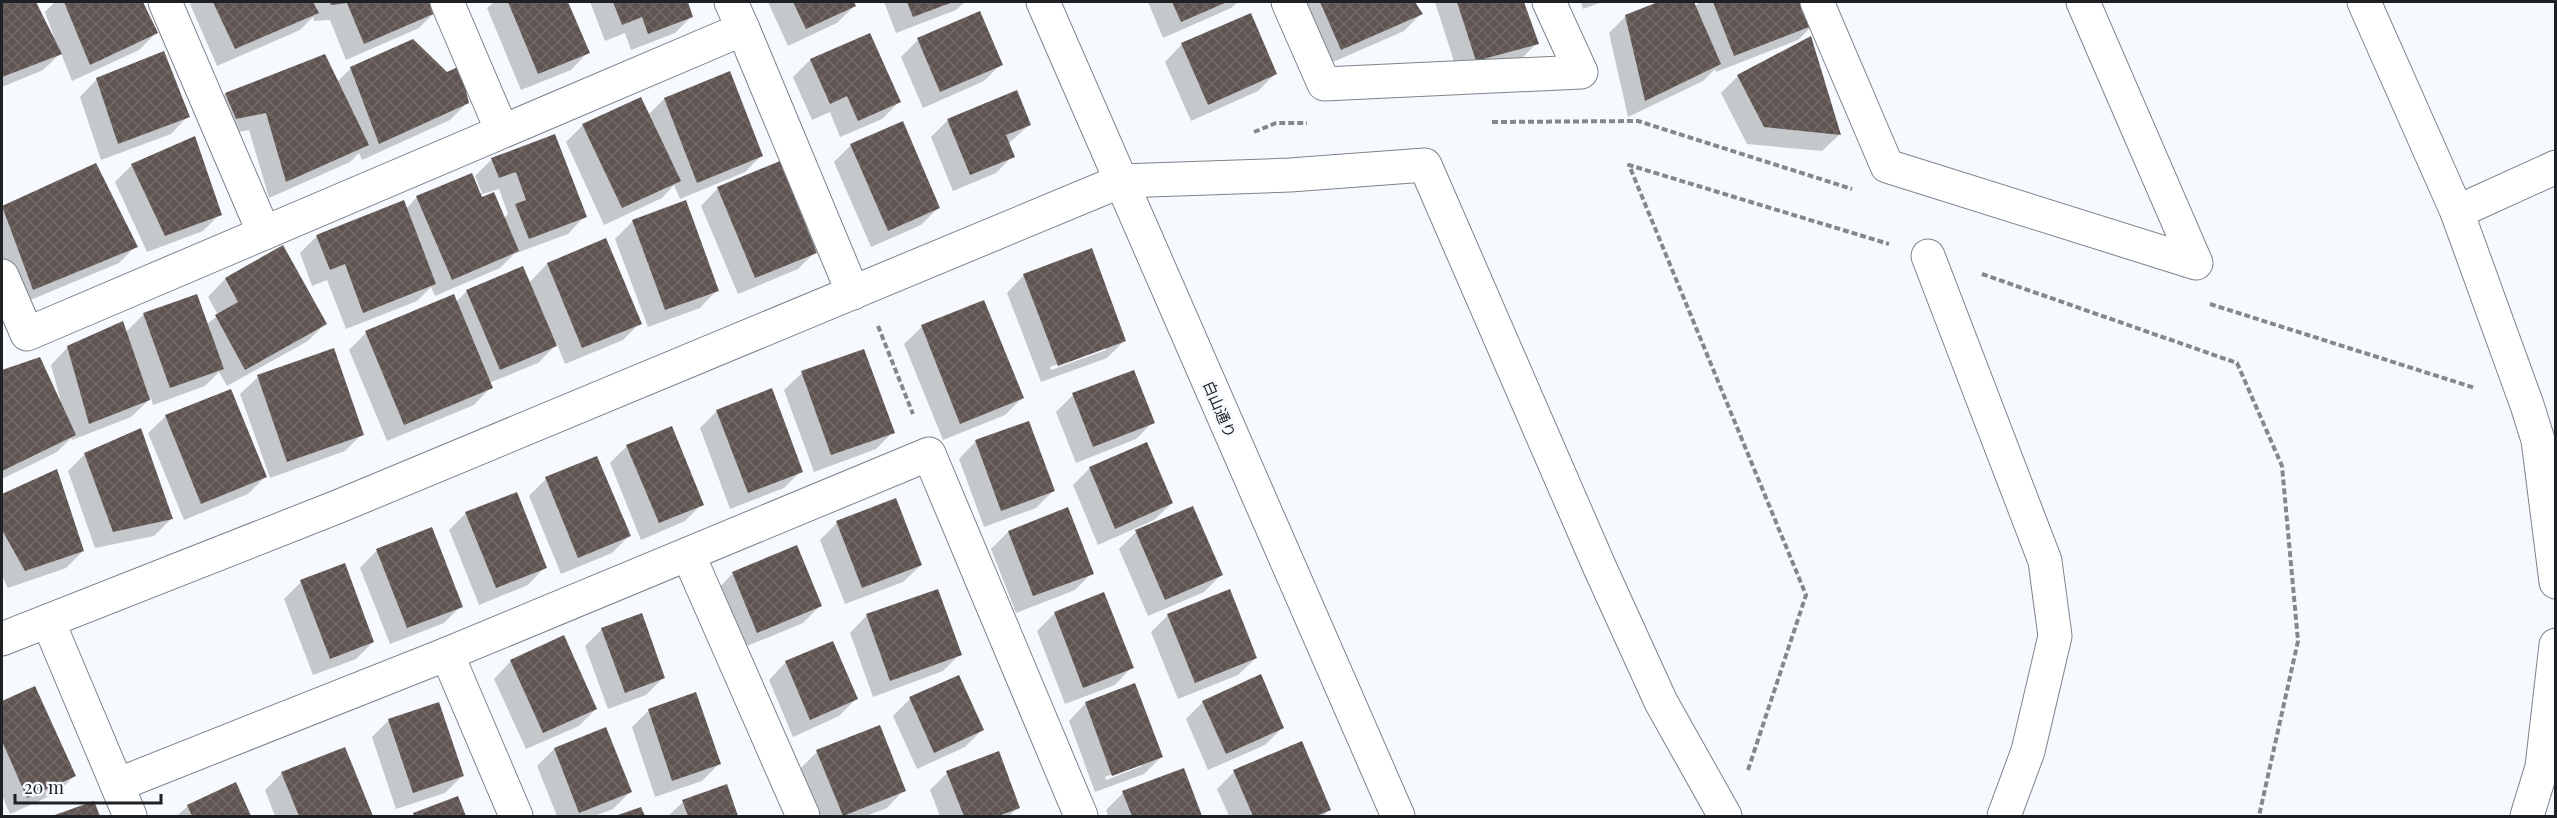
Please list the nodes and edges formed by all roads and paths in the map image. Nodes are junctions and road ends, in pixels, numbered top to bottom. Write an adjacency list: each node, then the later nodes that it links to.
1 (165, 2): 18 (street)
2 (447, 2): 12 (street)
3 (1043, 2): 15 (street, 白山通り)
4 (1288, 2): 5 (street)
5 (1550, 2)
6 (1817, 2): 7 (street)
7 (2083, 2)
8 (2364, 2): 17 (street)
9 (737, 15): 12 (street); 21 (street)
10 (1486, 122): 16 (path)
11 (1311, 123): 13 (path)
12 (502, 131): 18 (street)
13 (1243, 136)
14 (2556, 167): 17 (street)
15 (1121, 181): 21 (street); 37 (street, 白山通り); 38 (street)
16 (1854, 190)
17 (2457, 212): 23 (street)
18 (264, 233): 20 (street)
19 (1928, 255): 31 (path); 39 (street); 40 (path)
20 (2, 276)
21 (858, 290): 24 (path); 27 (street)
22 (2208, 303): 23 (path)
23 (2527, 405): 26 (street)
24 (928, 454): 25 (street); 36 (street)
25 (688, 554): 30 (street); 35 (street)
26 (2556, 582)
27 (48, 621): 28 (street); 32 (street)
28 (2, 639)
29 (2556, 645): 41 (street)
30 (447, 654): 32 (street); 34 (street)
31 (1747, 772)
32 (117, 785): 33 (street)
33 (130, 816)
34 (516, 816)
35 (803, 816)
36 (1081, 816)
37 (1398, 816)
38 (1725, 816)
39 (2004, 816)
40 (2259, 816)
41 (2527, 816)

